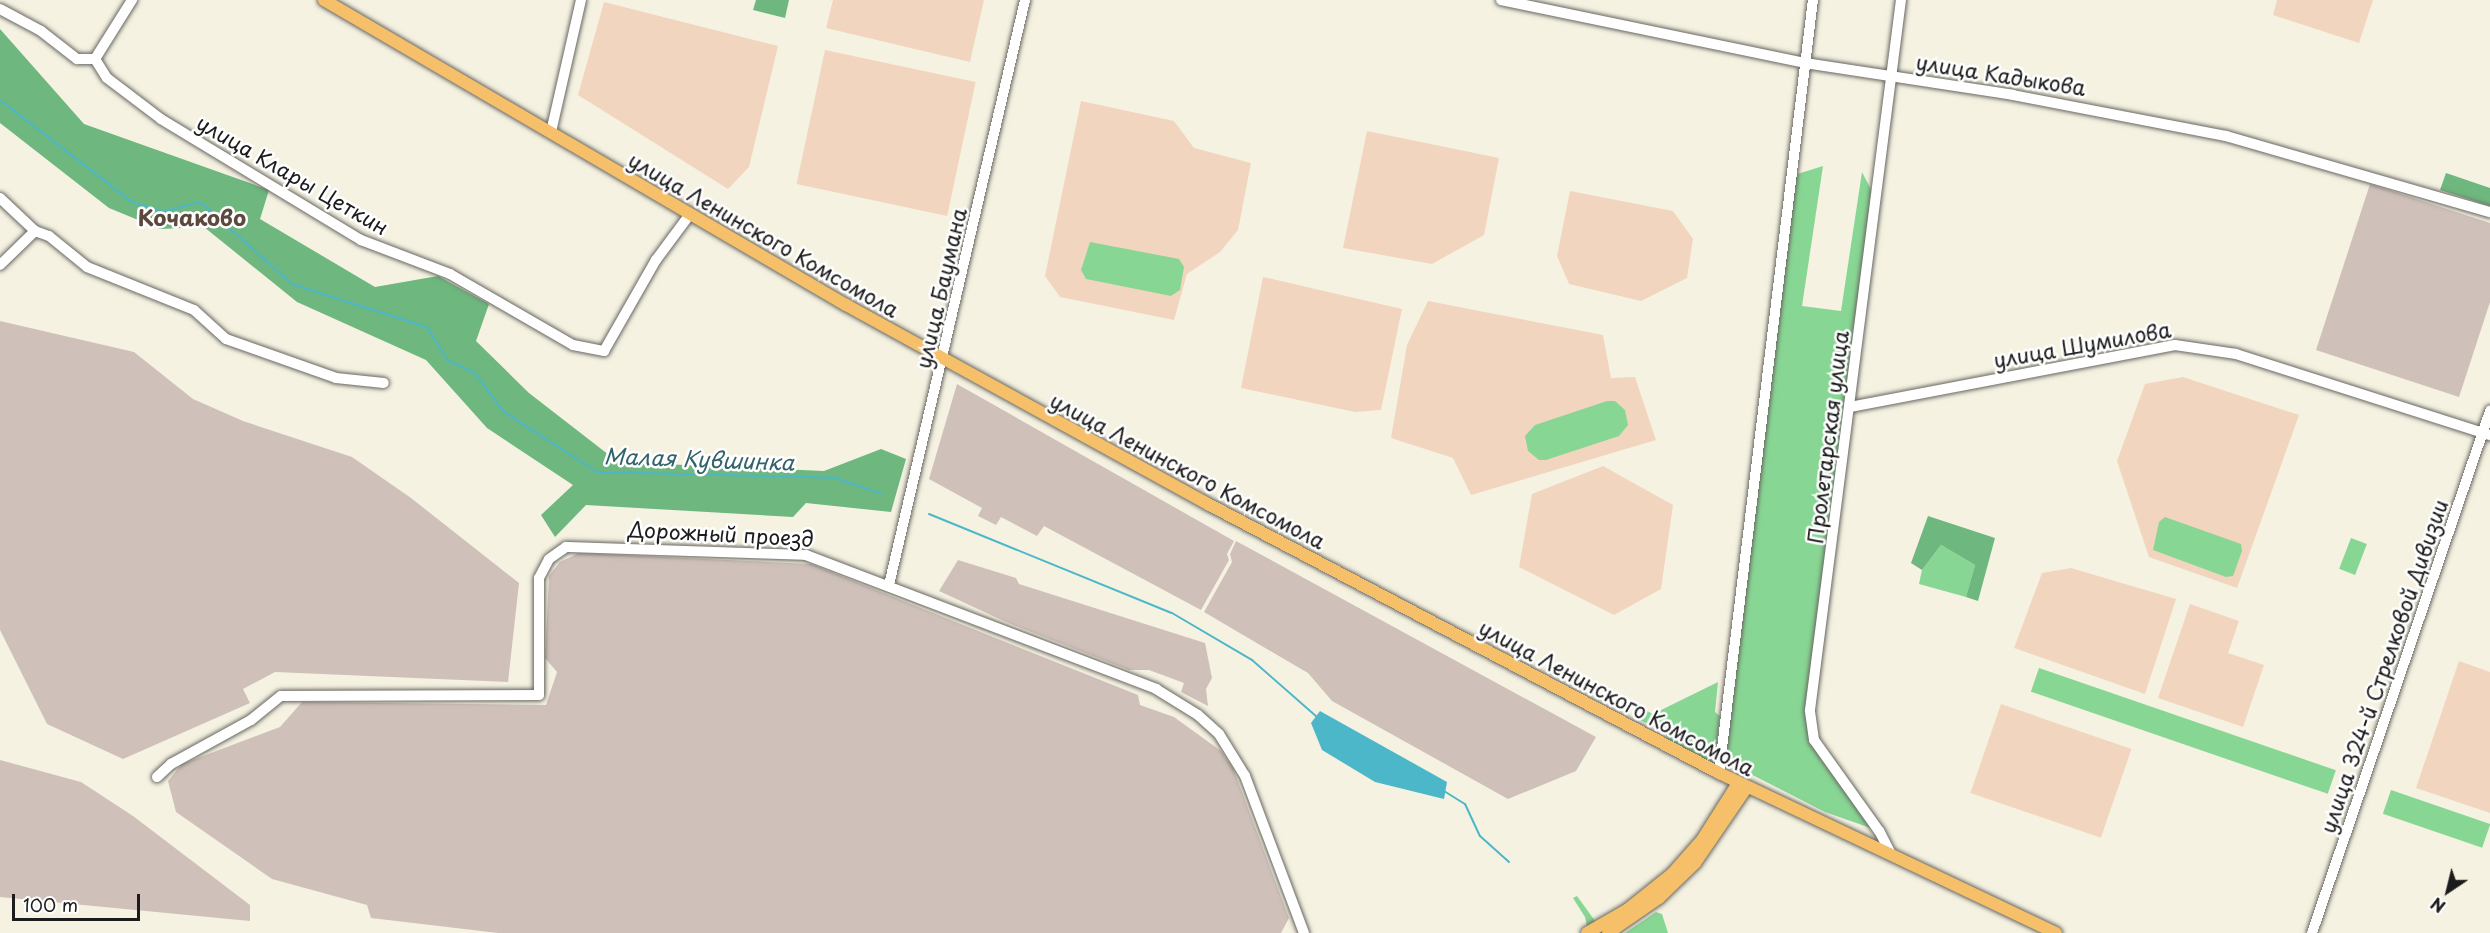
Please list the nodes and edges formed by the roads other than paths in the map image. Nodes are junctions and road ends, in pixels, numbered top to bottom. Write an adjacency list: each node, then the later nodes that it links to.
1 (132, 0): 9 (street)
2 (324, 0): 14 (main road, улица Ленинского Комсомола)
3 (581, 0): 14 (street)
4 (1025, 0): 20 (street, улица Баумана)
5 (1501, 0): 11 (street, улица Кадыкова)
6 (1813, 0): 11 (street)
7 (1901, 0): 12 (street, Пролетарская улица)
8 (0, 9): 10 (street)
9 (94, 59): 10 (street); 13 (street, улица Клары Цеткин)
10 (81, 62): 13 (street)
11 (1804, 63): 12 (street, улица Кадыкова); 26 (street)
12 (1892, 77): 16 (street, улица Кадыкова); 22 (street, Пролетарская улица)
13 (107, 78): 17 (street, улица Клары Цеткин)
14 (551, 132): 17 (main road, улица Ленинского Комсомола)
15 (0, 198): 18 (street)
16 (2490, 212)
17 (690, 214): 20 (main road, улица Ленинского Комсомола)
18 (35, 231): 19 (street); 21 (street)
19 (0, 265)
20 (943, 360): 25 (street, улица Баумана); 26 (main road, улица Ленинского Комсомола)
21 (384, 383)
22 (1850, 407): 24 (street, улица Шумилова); 29 (street, Пролетарская улица)
23 (2490, 411): 24 (street, улица 324-й Стрелковой Дивизии)
24 (2486, 435): 35 (street, улица 324-й Стрелковой Дивизии)
25 (889, 585): 27 (street, Дорожный проезд); 31 (street, Дорожный проезд)
26 (1719, 773): 28 (main road, улица Ленинского Комсомола)
27 (157, 777)
28 (1743, 785): 29 (main road, улица Ленинского Комсомола); 30 (main road)
29 (1892, 856): 34 (main road, улица Ленинского Комсомола)
30 (1675, 877): 32 (main road); 33 (main road)
31 (1304, 933)
32 (1587, 933)
33 (1608, 933)
34 (2056, 933)
35 (2312, 933)

